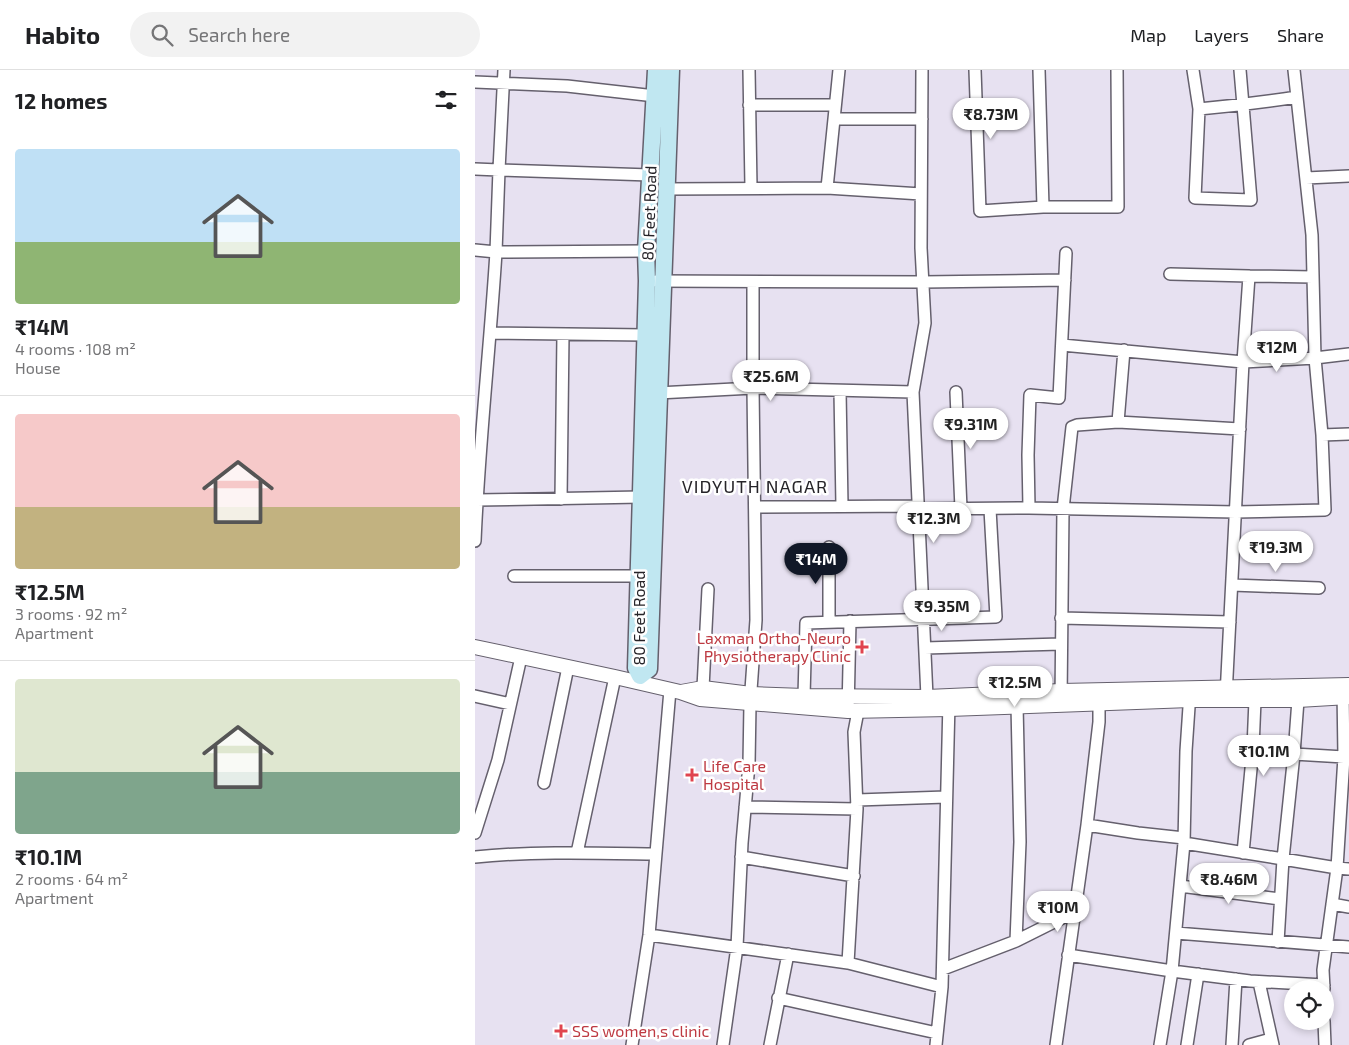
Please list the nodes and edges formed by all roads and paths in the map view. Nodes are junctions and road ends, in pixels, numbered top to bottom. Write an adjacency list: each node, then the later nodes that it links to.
1 (504, 70): 14 (street)
2 (656, 70): 15 (main road, 80 Feet Road)
3 (671, 70): 30 (main road, 80 Feet Road)
4 (749, 70): 18 (street)
5 (839, 70): 19 (street)
6 (922, 70): 22 (street)
7 (975, 70): 32 (street)
8 (1039, 70): 32 (street)
9 (1117, 70): 32 (street)
10 (1193, 70): 20 (street)
11 (1240, 70): 17 (street)
12 (1294, 70): 16 (street)
13 (475, 82): 14 (street)
14 (503, 84): 15 (street); 24 (street)
15 (655, 96): 25 (main road, 80 Feet Road)
16 (1297, 97): 17 (street); 27 (street)
17 (1244, 104): 20 (street); 20 (street)
18 (749, 105): 19 (street); 28 (street)
19 (835, 105): 21 (street)
20 (1199, 109)
21 (834, 118): 22 (street); 29 (street)
22 (921, 119): 31 (street)
23 (475, 169): 24 (street)
24 (499, 170): 25 (street); 35 (street)
25 (650, 175): 34 (main road, 80 Feet Road)
26 (1349, 176): 27 (street)
27 (1306, 178): 39 (street)
28 (751, 187): 29 (street); 30 (street)
29 (827, 188): 31 (street)
30 (666, 189): 41 (main road, 80 Feet Road)
31 (921, 194): 43 (street)
32 (1043, 207)
33 (475, 250): 35 (street)
34 (646, 251): 35 (street); 41 (main road, 80 Feet Road)
35 (497, 252): 44 (street)
36 (1066, 253): 40 (street)
37 (1170, 274): 38 (street)
38 (1249, 276): 39 (street); 51 (street)
39 (1313, 277): 50 (street)
40 (1065, 280): 43 (street); 47 (street)
41 (655, 281): 42 (street); 46 (main road, 80 Feet Road); 56 (main road, 80 Feet Road)
42 (753, 282): 43 (street); 52 (street)
43 (923, 282): 54 (street)
44 (491, 333): 45 (street); 63 (street)
45 (563, 334): 46 (street); 62 (street)
46 (645, 335): 61 (main road, 80 Feet Road)
47 (1062, 345): 48 (street); 67 (street)
48 (1124, 350): 51 (street); 57 (street)
49 (1349, 354): 50 (street)
50 (1315, 358): 51 (street); 60 (street)
51 (1243, 362): 58 (street)
52 (753, 388): 53 (street); 56 (street); 65 (street)
53 (840, 391): 54 (street); 64 (street)
54 (913, 392): 66 (street)
55 (956, 392): 68 (street)
56 (658, 393): 90 (main road, 80 Feet Road)
57 (1118, 422): 58 (street); 70 (street)
58 (1239, 429): 71 (street)
59 (1349, 434): 60 (street)
60 (1322, 435): 71 (street)
61 (641, 497): 62 (street); 75 (main road, 80 Feet Road)
62 (561, 498): 63 (street)
63 (477, 500): 72 (street)
64 (842, 506): 65 (street); 66 (street)
65 (755, 507): 100 (street)
66 (919, 508): 68 (street); 80 (street)
67 (1029, 508): 69 (street); 70 (street)
68 (961, 509): 69 (street)
69 (990, 509): 80 (street)
70 (1063, 509): 71 (street); 79 (street)
71 (1236, 512): 76 (street)
72 (475, 541)
73 (829, 547): 82 (street)
74 (514, 576): 75 (street)
75 (638, 576): 90 (main road, 80 Feet Road)
76 (1232, 585): 78 (street); 83 (street)
77 (708, 588): 91 (street)
78 (1319, 588)
79 (1061, 618): 83 (street); 84 (street)
80 (924, 619): 81 (street); 86 (street)
81 (850, 621): 82 (street); 107 (street)
82 (829, 622): 97 (street)
83 (1230, 622): 95 (street)
84 (1061, 644): 86 (street); 99 (street)
85 (475, 648): 87 (street)
86 (925, 648): 98 (street)
87 (521, 657): 88 (street); 105 (street)
88 (568, 667): 89 (street); 110 (street)
89 (615, 677): 90 (street); 118 (street)
90 (640, 680): 92 (street)
91 (703, 688): 92 (street); 100 (street)
92 (675, 691): 100 (street); 120 (street)
93 (1346, 691): 95 (street); 102 (street); 109 (street)
94 (1190, 694): 95 (street); 99 (street); 104 (street); 117 (street)
95 (1226, 694): 101 (street)
96 (475, 696): 105 (street)
97 (804, 696): 100 (street); 107 (street)
98 (927, 697): 103 (street); 107 (street)
99 (1061, 698): 103 (street); 104 (street); 106 (street)
100 (751, 699): 107 (street); 113 (street)
101 (1255, 700): 102 (street); 119 (street)
102 (1298, 700): 108 (street)
103 (949, 703): 106 (street); 107 (street); 111 (street)
104 (1099, 703): 115 (street)
105 (509, 704): 116 (street)
106 (1017, 705): 134 (street)
107 (851, 706): 112 (street)
108 (1294, 754): 109 (street); 123 (street)
109 (1344, 757): 114 (street)
110 (544, 783)
111 (947, 797): 112 (street); 142 (street)
112 (857, 804): 113 (street); 126 (street)
113 (745, 806): 122 (street)
114 (1345, 818): 124 (street)
115 (1087, 825): 117 (street); 131 (street)
116 (475, 833)
117 (1184, 841): 119 (street); 127 (street)
118 (577, 852): 120 (street); 121 (street)
119 (1243, 853): 123 (street)
120 (655, 854): 133 (street)
121 (475, 857)
122 (741, 857): 126 (street); 137 (street)
123 (1283, 859): 124 (street); 128 (street)
124 (1337, 868): 125 (street); 129 (street)
125 (1349, 869)
126 (854, 876): 141 (street)
127 (1180, 886): 128 (street); 132 (street)
128 (1280, 899): 135 (street)
129 (1332, 904): 130 (street); 136 (street)
130 (1349, 907)
131 (1075, 912): 134 (street); 140 (street)
132 (1176, 933): 135 (street); 143 (street)
133 (649, 935): 137 (street); 154 (street)
134 (1016, 941): 142 (street)
135 (1278, 942): 136 (street)
136 (1326, 945): 138 (street); 146 (street)
137 (737, 947): 139 (street); 155 (street)
138 (1349, 947)
139 (788, 954): 141 (street); 150 (street)
140 (1068, 955): 143 (street); 157 (street)
141 (848, 963): 149 (street)
142 (943, 969): 149 (street)
143 (1172, 971): 144 (street); 158 (street)
144 (1198, 974): 145 (street); 159 (street)
145 (1236, 979): 147 (street); 160 (street)
146 (1324, 980)
147 (1259, 982): 148 (street); 153 (street)
148 (1284, 984)
149 (942, 987): 152 (street)
150 (778, 998): 152 (street); 156 (street)
151 (1325, 1030): 162 (street)
152 (937, 1039)
153 (1272, 1042): 161 (street)
154 (632, 1045)
155 (723, 1045)
156 (770, 1045)
157 (1057, 1045)
158 (1161, 1045)
159 (1187, 1045)
160 (1232, 1045)
161 (1249, 1045)
162 (1325, 1045)

